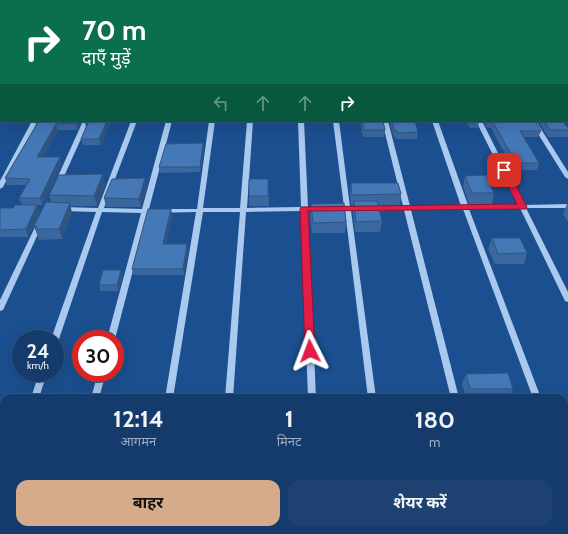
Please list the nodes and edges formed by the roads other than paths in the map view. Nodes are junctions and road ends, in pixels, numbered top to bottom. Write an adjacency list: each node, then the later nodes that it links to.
1 (34, 122): 14 (street)
2 (86, 122): 15 (street)
3 (134, 122): 23 (street)
4 (169, 122): 26 (street)
5 (212, 122): 24 (street)
6 (250, 122): 25 (street)
7 (301, 122): 22 (street)
8 (336, 122): 19 (street)
9 (385, 122): 20 (street)
10 (435, 122): 17 (street)
11 (480, 122): 18 (street)
12 (534, 122): 13 (street)
13 (568, 177)
14 (0, 187)
15 (56, 189)
16 (568, 206): 18 (street)
17 (465, 207): 18 (street); 20 (street); 41 (street)
18 (523, 207): 28 (street)
19 (347, 208): 20 (street); 22 (street); 39 (street)
20 (408, 208): 40 (street)
21 (54, 209): 23 (street)
22 (304, 209): 25 (street); 38 (street)
23 (100, 210): 26 (street); 30 (street)
24 (200, 210): 25 (street); 26 (street); 36 (street)
25 (243, 210): 37 (street)
26 (144, 211): 31 (street)
27 (43, 216): 29 (street)
28 (568, 299)
29 (0, 308)
30 (58, 330)
31 (113, 330)
32 (40, 382): 34 (street)
33 (99, 382): 35 (street)
34 (36, 394)
35 (96, 394)
36 (170, 394)
37 (229, 394)
38 (312, 394)
39 (371, 394)
40 (454, 394)
41 (535, 394)

